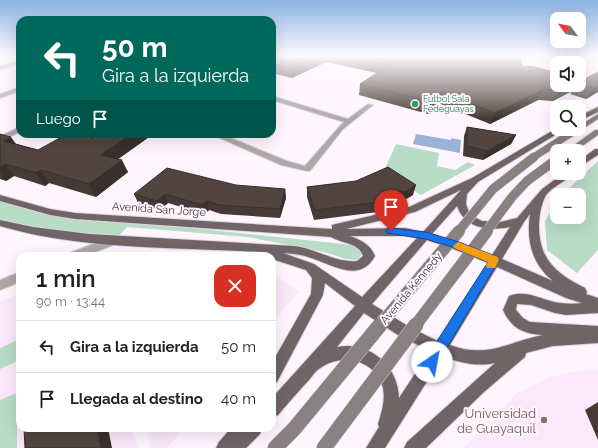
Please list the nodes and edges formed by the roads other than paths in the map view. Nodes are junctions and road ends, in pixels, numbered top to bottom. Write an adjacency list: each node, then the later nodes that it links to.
1 (16, 90): 2 (street)
2 (0, 96)
3 (276, 99): 8 (street)
4 (370, 105): 8 (street)
5 (598, 109): 6 (main road)
6 (586, 115)
7 (598, 116): 9 (main road, Avenida Kennedy)
8 (348, 121): 14 (street)
9 (586, 124)
10 (16, 131): 15 (street)
11 (598, 132): 16 (main road)
12 (550, 135): 20 (main road)
13 (567, 136): 54 (main road, Avenida Kennedy, bridge)
14 (225, 138)
15 (0, 139)
16 (580, 144)
17 (598, 151): 18 (main road)
18 (586, 160)
19 (550, 164): 55 (main road, bridge)
20 (475, 180): 23 (main road); 27 (main road)
21 (560, 180): 22 (main road)
22 (545, 191): 25 (main road); 38 (main road)
23 (463, 193): 25 (main road); 28 (main road)
24 (0, 198): 27 (main road, Avenida San Jorge)
25 (520, 220): 34 (main road)
26 (0, 223): 29 (main road)
27 (323, 232): 28 (main road); 30 (main road)
28 (426, 236): 34 (main road); 40 (main road)
29 (114, 240): 30 (main road); 31 (street)
30 (249, 247): 32 (main road)
31 (84, 252)
32 (265, 252)
33 (276, 255): 35 (main road)
34 (494, 260): 39 (main road); 45 (main road)
35 (310, 267): 40 (main road); 47 (main road)
36 (16, 279): 37 (street)
37 (0, 285)
38 (598, 299)
39 (598, 303)
40 (362, 305): 45 (main road); 46 (main road)
41 (598, 307): 42 (main road)
42 (598, 332)
43 (598, 337): 44 (main road)
44 (525, 348): 45 (main road); 56 (main road)
45 (440, 349): 51 (main road)
46 (309, 369): 48 (main road); 51 (main road)
47 (276, 370)
48 (276, 405)
49 (239, 432): 52 (main road)
50 (250, 432): 53 (main road)
51 (379, 443)
52 (225, 448)
53 (234, 448)
54 (275, 448)
55 (324, 448)
56 (413, 448)

